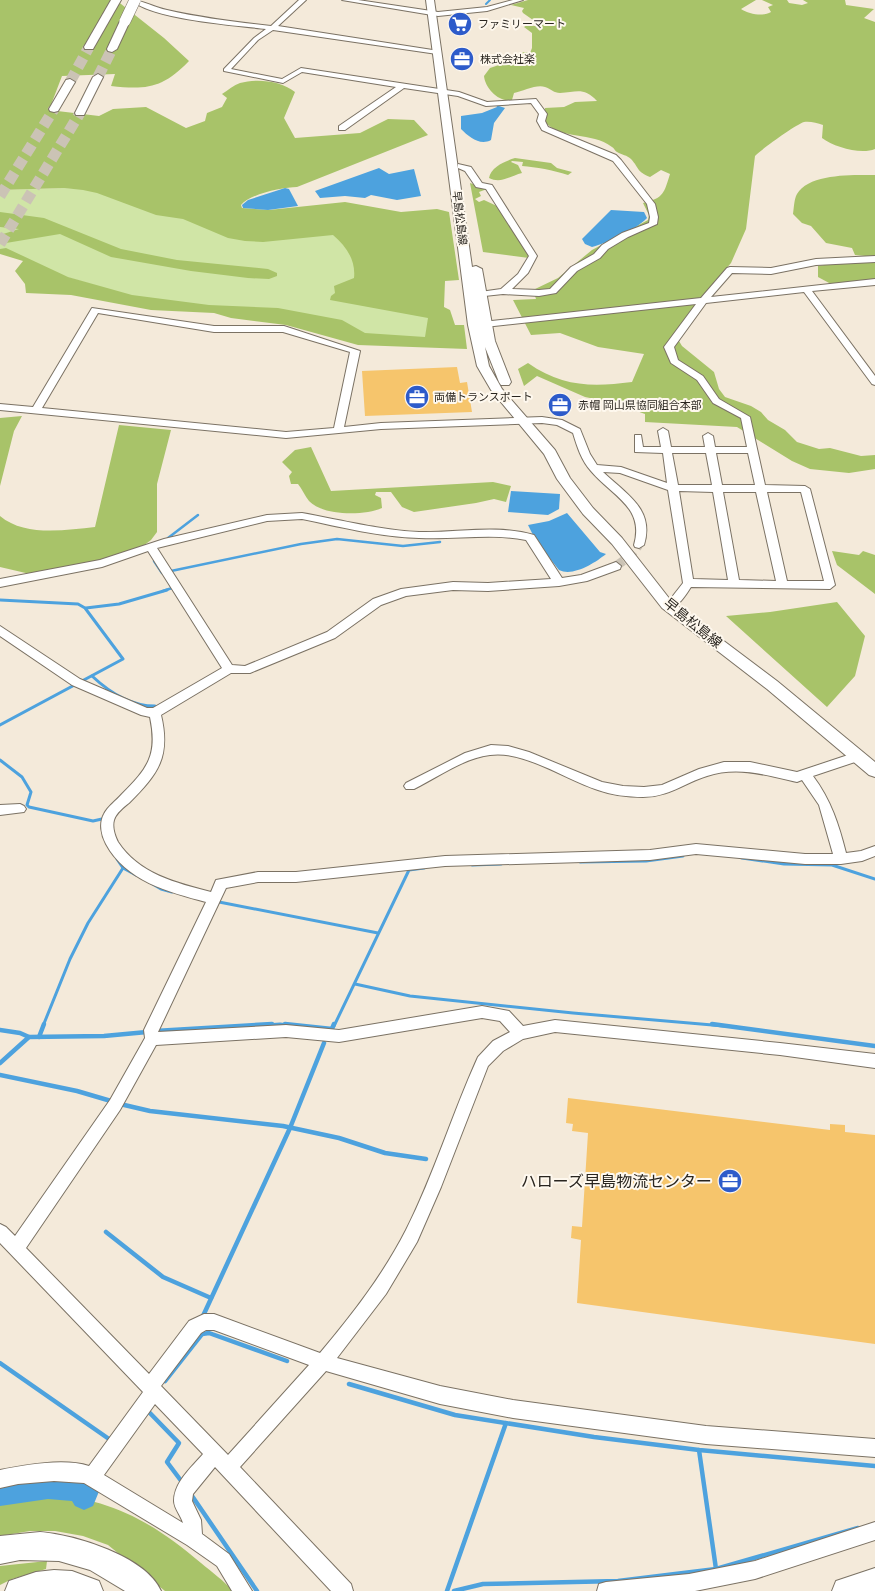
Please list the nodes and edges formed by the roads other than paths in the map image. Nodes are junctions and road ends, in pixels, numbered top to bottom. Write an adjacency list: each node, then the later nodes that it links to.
1 (303, 0): 9 (street)
2 (344, 0): 8 (street)
3 (430, 0): 8 (main road, 早島松島線)
4 (436, 0): 8 (main road, 早島松島線)
5 (520, 0): 8 (street)
6 (137, 1): 9 (street); 11 (highway, bridge)
7 (115, 2): 10 (highway)
8 (435, 13): 12 (main road, 早島松島線); 16 (main road, 早島松島線)
9 (273, 27): 12 (street); 15 (street)
10 (89, 47)
11 (112, 49)
12 (437, 52): 16 (main road, 早島松島線)
13 (98, 77): 18 (highway)
14 (70, 82): 17 (highway)
15 (402, 86): 16 (street); 19 (street)
16 (447, 93): 20 (main road, 早島松島線); 24 (street); 26 (main road, 早島松島線)
17 (54, 109)
18 (80, 113)
19 (342, 128)
20 (461, 166): 24 (street); 25 (main road, 早島松島線)
21 (875, 259): 27 (street)
22 (875, 282): 23 (street)
23 (807, 290): 27 (street); 29 (street)
24 (503, 291): 25 (street)
25 (481, 295): 26 (street); 28 (main road, 早島松島線)
26 (469, 296): 28 (main road, 早島松島線)
27 (702, 302): 28 (street); 39 (street)
28 (480, 324): 32 (main road, 早島松島線)
29 (875, 382)
30 (0, 407): 31 (street)
31 (36, 411): 33 (street); 33 (street)
32 (525, 421): 33 (street); 40 (street); 52 (main road, 早島松島線)
33 (338, 431)
34 (663, 431): 37 (street)
35 (708, 436): 38 (street)
36 (638, 437): 37 (street)
37 (667, 450): 38 (street); 41 (street)
38 (710, 450): 39 (street); 42 (street)
39 (751, 450): 43 (street)
40 (594, 468): 41 (street); 44 (street)
41 (672, 488): 42 (street); 48 (street)
42 (716, 489): 43 (street); 50 (street)
43 (760, 489): 51 (street); 51 (street)
44 (639, 545)
45 (150, 546): 47 (street); 49 (street); 54 (street)
46 (616, 566): 47 (street)
47 (559, 582): 54 (street)
48 (688, 583): 50 (street); 52 (street)
49 (0, 584)
50 (734, 584): 51 (street)
51 (782, 584)
52 (667, 605): 56 (main road, 早島松島線)
53 (0, 630): 55 (street)
54 (230, 669): 55 (street)
55 (155, 713): 64 (street)
56 (858, 757): 57 (main road, 早島松島線); 58 (street)
57 (875, 771)
58 (805, 775): 59 (street); 63 (street)
59 (410, 786)
60 (20, 809): 61 (street)
61 (0, 810)
62 (875, 851): 63 (street)
63 (841, 859): 64 (street)
64 (214, 898): 66 (street)
65 (520, 1033): 66 (street); 67 (street); 70 (street)
66 (152, 1035): 69 (street)
67 (875, 1061)
68 (0, 1232): 69 (street)
69 (16, 1248): 71 (street)
70 (323, 1362): 71 (street); 72 (street); 74 (street)
71 (152, 1389): 73 (street); 75 (street)
72 (875, 1448)
73 (215, 1454): 74 (street); 78 (street)
74 (228, 1467): 88 (street)
75 (92, 1477): 76 (street); 78 (street)
76 (0, 1479)
77 (875, 1531): 89 (street)
78 (193, 1539): 87 (street)
79 (30, 1546): 80 (highway); 85 (highway); 86 (highway)
80 (0, 1550)
81 (875, 1582): 90 (highway)
82 (22, 1590): 83 (highway); 84 (highway)
83 (70, 1591)
84 (89, 1591)
85 (127, 1591)
86 (147, 1591)
87 (243, 1591)
88 (344, 1591)
89 (606, 1591)
90 (846, 1591)

